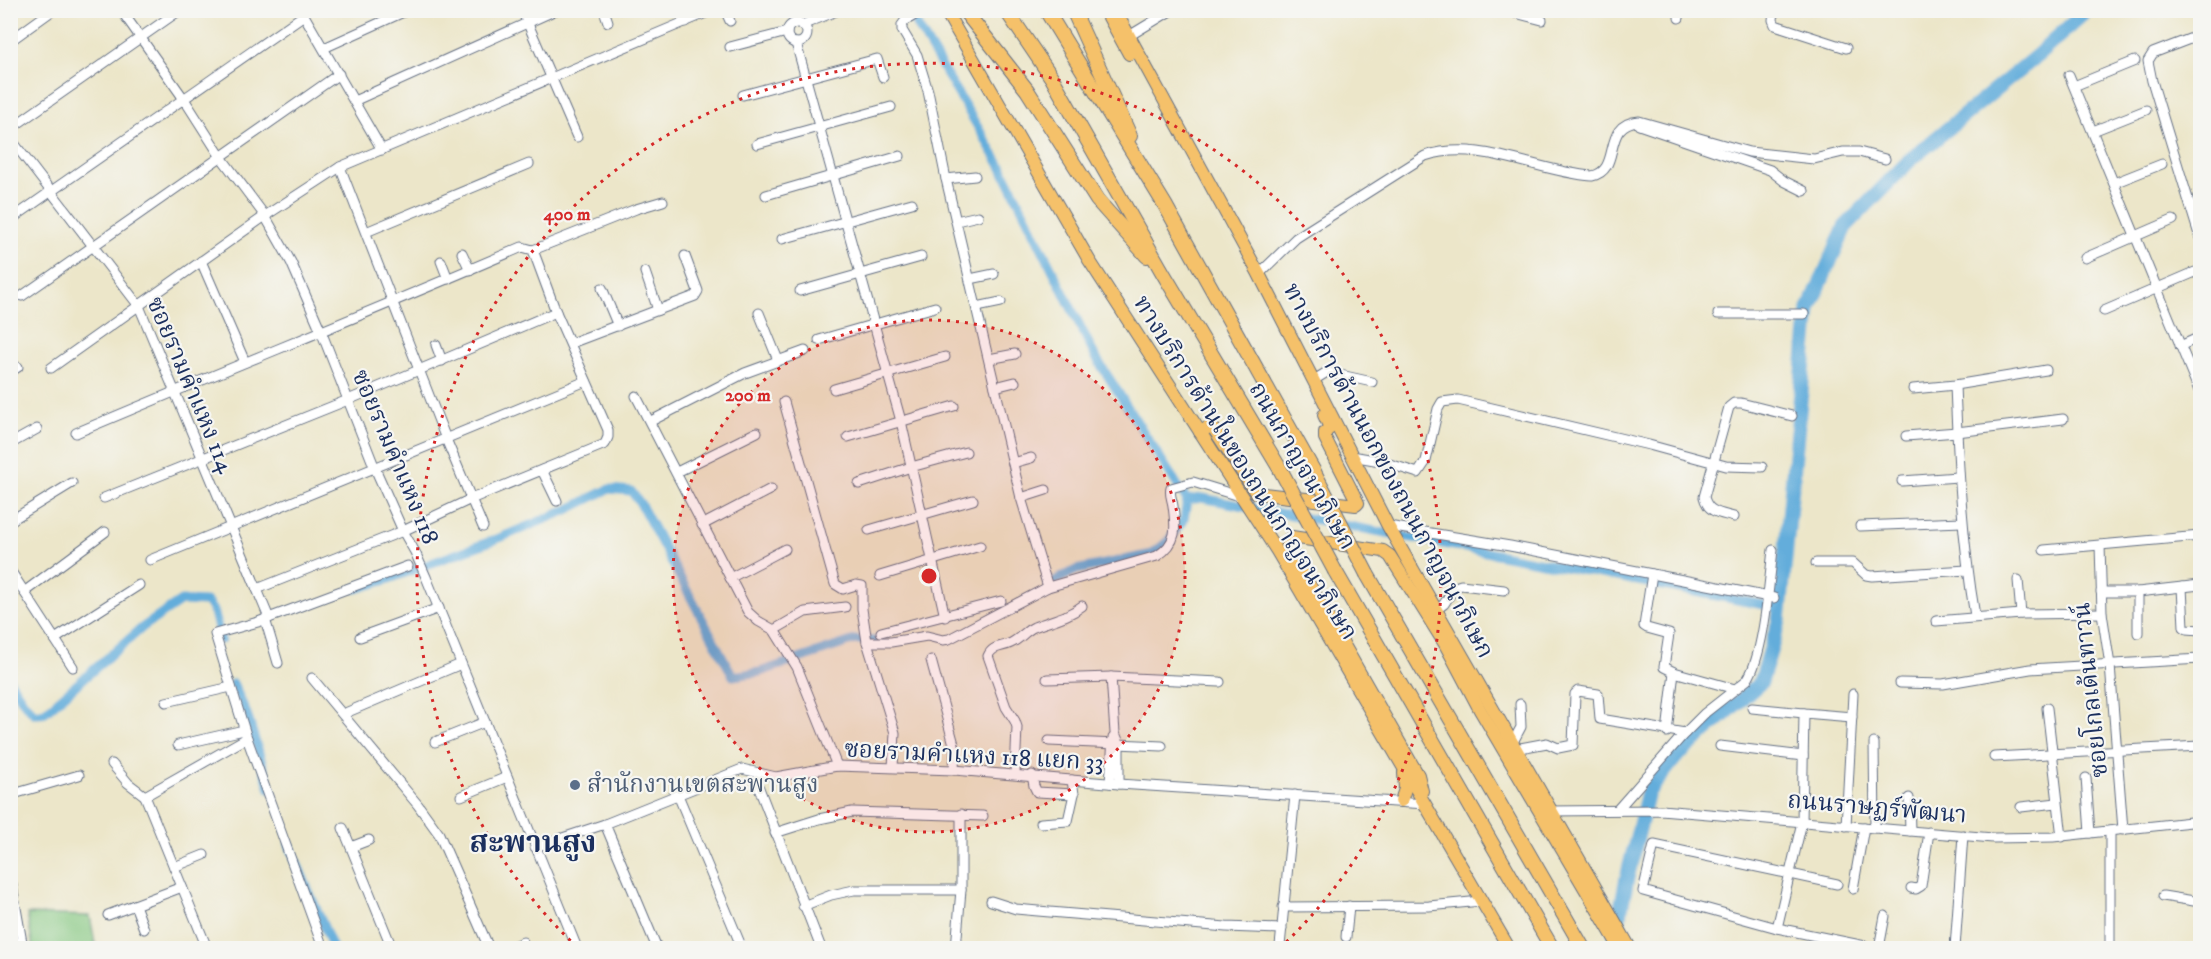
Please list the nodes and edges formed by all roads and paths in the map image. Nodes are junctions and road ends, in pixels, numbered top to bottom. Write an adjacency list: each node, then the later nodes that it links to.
1 (53, 10): 34 (street)
2 (121, 10): 33 (street, ซอยรามคำแหง 118)
3 (180, 10): 33 (street)
4 (408, 10): 37 (street)
5 (522, 10): 26 (street)
6 (556, 10): 26 (street)
7 (604, 10): 27 (street)
8 (681, 10): 28 (street)
9 (713, 10): 28 (street)
10 (725, 10): 25 (street)
11 (839, 10): 29 (street)
12 (945, 10): 157 (main road, ทางบริการด้านในของถนนกาญจนาภิเษก)
13 (964, 10): 96 (highway)
14 (1006, 10): 96 (highway, ถนนกาญจนาภิเษก)
15 (1046, 10): 74 (highway, ถนนกาญจนาภิเษก)
16 (1072, 10): 74 (highway)
17 (1105, 10): 154 (main road)
18 (1114, 10): 32 (main road, ทางบริการด้านนอกของถนนกาญจนาภิเษก)
19 (1172, 10): 32 (street)
20 (1504, 10): 24 (street)
21 (1774, 10): 38 (street)
22 (923, 11): 67 (street)
23 (302, 13): 37 (street); 47 (street)
24 (1542, 20)
25 (730, 21)
26 (528, 22): 44 (street); 48 (street)
27 (608, 22)
28 (686, 22): 44 (street)
29 (802, 25): 30 (street); 35 (street)
30 (787, 32): 35 (street); 36 (street)
31 (2200, 35): 83 (street)
32 (1129, 36): 98 (main road, ทางบริการด้านนอกของถนนกาญจนาภิเษก)
33 (141, 37): 47 (street, ซอยรามคำแหง 118); 52 (street)
34 (10, 41)
35 (796, 42): 42 (street)
36 (730, 47)
37 (324, 48): 40 (street)
38 (1846, 48)
39 (2135, 61): 45 (street)
40 (339, 74): 48 (street); 60 (street)
41 (2069, 75): 45 (street)
42 (807, 77): 43 (street); 46 (street); 51 (street)
43 (883, 77)
44 (550, 78): 55 (street); 58 (street)
45 (2074, 86): 53 (street)
46 (743, 95)
47 (184, 99): 60 (street, ซอยรามคำแหง 118); 69 (street)
48 (354, 101): 58 (street)
49 (891, 107): 51 (street)
50 (2146, 110): 53 (street)
51 (821, 126): 57 (street); 65 (street)
52 (10, 129)
53 (2093, 131): 68 (street)
54 (10, 138): 69 (street, ซอยรามคำแหง 114)
55 (577, 138)
56 (1694, 140): 61 (street); 70 (street); 98 (street)
57 (757, 144)
58 (382, 150): 64 (street)
59 (900, 156): 65 (street)
60 (221, 157): 75 (street, ซอยรามคำแหง 118); 85 (street)
61 (1885, 159)
62 (529, 164): 81 (street)
63 (2162, 164): 68 (street)
64 (340, 167): 75 (street); 81 (street)
65 (833, 176): 71 (street); 80 (street)
66 (975, 176): 67 (street)
67 (946, 179): 78 (street)
68 (2114, 183): 82 (street)
69 (52, 191): 77 (street); 85 (street, ซอยรามคำแหง 114)
70 (1804, 191)
71 (766, 195)
72 (663, 201): 86 (street)
73 (912, 203): 80 (street)
74 (1165, 205): 370 (highway, ถนนกาญจนาภิเษก, bridge)
75 (265, 216): 91 (street); 119 (street, ซอยรามคำแหง 118)
76 (978, 216): 78 (street)
77 (10, 220)
78 (956, 220): 101 (street)
79 (2173, 220): 82 (street)
80 (846, 222): 84 (street); 99 (street)
81 (366, 232): 107 (street)
82 (2135, 237): 90 (street); 103 (street)
83 (2200, 238)
84 (782, 239)
85 (94, 246): 105 (street); 108 (street, ซอยรามคำแหง 114)
86 (533, 250): 93 (street); 113 (street)
87 (462, 253): 93 (street)
88 (685, 256): 111 (street)
89 (921, 257): 99 (street)
90 (2085, 258)
91 (201, 261): 108 (street); 131 (street)
92 (441, 261): 100 (street)
93 (470, 270): 100 (street)
94 (645, 272): 111 (street)
95 (2196, 272): 103 (street)
96 (1163, 273): 369 (highway, ถนนกาญจนาภิเษก, bridge)
97 (994, 274): 101 (street)
98 (1259, 274): 136 (main road, ทางบริการด้านนอกของถนนกาญจนาภิเษก)
99 (861, 275): 104 (street); 117 (street)
100 (448, 279): 107 (street)
101 (970, 279): 110 (street)
102 (602, 288): 118 (street)
103 (2157, 288): 112 (street); 124 (street)
104 (800, 291)
105 (22, 296)
106 (1001, 302): 110 (street)
107 (392, 303): 119 (street); 133 (street)
108 (138, 306): 132 (street); 144 (street, ซอยรามคำแหง 114)
109 (935, 307): 117 (street)
110 (977, 307): 128 (street)
111 (658, 310): 118 (street)
112 (2104, 311)
113 (556, 312): 122 (street); 130 (street)
114 (759, 313): 129 (street)
115 (1718, 314): 116 (street)
116 (1804, 314)
117 (874, 324): 121 (street); 135 (street)
118 (618, 326): 122 (street)
119 (321, 331): 131 (street); 147 (street, ซอยรามคำแหง 118)
120 (2200, 338): 124 (street)
121 (819, 340)
122 (571, 343): 137 (street)
123 (436, 345): 130 (street)
124 (2180, 346): 145 (street)
125 (805, 351): 129 (street)
126 (1015, 354): 128 (street)
127 (945, 357): 135 (street)
128 (989, 359): 141 (street)
129 (778, 360): 153 (street)
130 (442, 361): 133 (street)
131 (245, 363): 144 (street)
132 (51, 368)
133 (419, 370): 147 (street); 162 (street)
134 (2046, 370): 140 (street)
135 (888, 373): 142 (street); 152 (street)
136 (1314, 380): 139 (street); 165 (main road, ทางบริการด้านนอกของถนนกาญจนาภิเษก)
137 (586, 381): 162 (street); 173 (street)
138 (1015, 382): 141 (street)
139 (1372, 382)
140 (1955, 385): 143 (street); 158 (street)
141 (995, 387): 169 (street)
142 (834, 389)
143 (1913, 389)
144 (174, 391): 159 (street); 167 (street, ซอยรามคำแหง 114)
145 (2200, 393)
146 (636, 396): 153 (street)
147 (348, 400): 167 (street); 170 (street, ซอยรามคำแหง 118)
148 (784, 402): 243 (street)
149 (954, 406): 152 (street)
150 (1791, 416): 168 (street)
151 (2063, 419): 158 (street)
152 (901, 421): 161 (street); 171 (street)
153 (651, 422): 174 (street)
154 (1330, 428): 157 (main road); 192 (main road)
155 (38, 429): 163 (street)
156 (757, 432): 174 (street)
157 (1200, 432): 183 (main road, ทางบริการด้านในของถนนกาญจนาภิเษก)
158 (1957, 432): 160 (street); 175 (street)
159 (76, 433)
160 (1906, 436)
161 (848, 437)
162 (446, 439): 170 (street); 184 (street)
163 (10, 444)
164 (966, 452): 171 (street)
165 (1352, 456): 168 (street); 192 (main road, ทางบริการด้านนอกของถนนกาญจนาภิเษก)
166 (1031, 458): 169 (street)
167 (202, 459): 181 (street); 195 (street, ซอยรามคำแหง 114)
168 (1712, 462): 172 (street); 188 (street)
169 (1013, 463): 182 (street)
170 (374, 466): 195 (street); 197 (street, ซอยรามคำแหง 118)
171 (911, 467): 178 (street); 187 (street)
172 (1762, 467)
173 (542, 470): 184 (street); 186 (street)
174 (677, 472): 191 (street)
175 (1958, 477): 176 (street); 190 (street)
176 (1902, 481)
177 (72, 483): 189 (street)
178 (859, 484)
179 (771, 489): 191 (street)
180 (1046, 490): 182 (street)
181 (104, 498)
182 (1022, 498): 218 (street)
183 (1243, 498): 218 (street); 287 (main road, ทางบริการด้านในของถนนกาญจนาภิเษก)
184 (471, 499): 194 (street); 197 (street)
185 (974, 500): 187 (street)
186 (557, 501)
187 (922, 514): 196 (street); 207 (street)
188 (1734, 516)
189 (10, 521)
190 (1962, 522): 193 (street); 211 (street)
191 (702, 525): 214 (street)
192 (1385, 526): 205 (main road, ทางบริการด้านนอกของถนนกาญจนาภิเษก); 212 (street)
193 (1860, 526)
194 (483, 527)
195 (230, 528): 206 (street); 220 (street, ซอยรามคำแหง 114)
196 (868, 530)
197 (403, 531): 220 (street); 229 (street, ซอยรามคำแหง 118)
198 (105, 532): 222 (street)
199 (2200, 536): 200 (street)
200 (2100, 545): 204 (street); 223 (street, ซอยโกลเด้นทาวน์)
201 (980, 546): 207 (street)
202 (785, 549): 214 (street)
203 (1773, 550): 225 (street)
204 (2044, 550)
205 (1400, 553): 230 (main road, ทางบริการด้านนอกของถนนกาญจนาภิเษก); 244 (main road)
206 (150, 560)
207 (932, 561): 213 (street); 234 (street)
208 (1816, 563): 211 (street)
209 (408, 566): 235 (street)
210 (10, 570): 222 (street)
211 (1967, 570): 233 (street)
212 (1652, 575): 225 (street); 251 (street)
213 (880, 576)
214 (730, 578): 237 (street)
215 (2018, 580): 232 (street)
216 (139, 585): 242 (street)
217 (2200, 585): 219 (street)
218 (1048, 587): 243 (street)
219 (2182, 587): 224 (street); 238 (street)
220 (257, 589): 235 (street, ซอยรามคำแหง 114)
221 (1504, 590): 230 (street)
222 (24, 592): 242 (street)
223 (2101, 592): 224 (street); 231 (street, ซอยโกลเด้นทาวน์)
224 (2138, 592): 240 (street)
225 (1769, 598): 258 (street)
226 (1001, 601): 234 (street)
227 (1082, 606): 290 (street)
228 (845, 607): 237 (street)
229 (439, 608): 241 (street); 248 (street, ซอยรามคำแหง 118)
230 (1436, 610): 277 (main road, ทางบริการด้านนอกของถนนกาญจนาภิเษก)
231 (2102, 613): 232 (street); 249 (street, ซอยโกลเด้นทาวน์)
232 (2021, 614): 233 (street)
233 (1975, 616): 236 (street)
234 (945, 617): 239 (street)
235 (267, 619): 247 (street, ซอยรามคำแหง 114); 257 (street)
236 (1936, 621)
237 (774, 630): 285 (street)
238 (2200, 630)
239 (881, 633)
240 (2138, 633)
241 (360, 637)
242 (55, 639): 250 (street)
243 (867, 642): 286 (street)
244 (1445, 644): 306 (main road); 340 (main road)
245 (2200, 659): 249 (street)
246 (931, 660): 288 (street)
247 (278, 663)
248 (461, 664): 265 (street); 267 (street, ซอยรามคำแหง 118)
249 (2110, 665): 256 (street); 280 (street, ซอยโกลเด้นทาวน์)
250 (73, 666)
251 (1674, 672): 258 (street); 268 (street)
252 (1111, 677): 254 (street); 255 (street); 271 (street)
253 (312, 678): 265 (street)
254 (1047, 679)
255 (1220, 682)
256 (1900, 683)
257 (231, 687): 260 (street); 269 (street)
258 (1735, 689): 270 (street)
259 (1853, 694): 266 (street)
260 (165, 702)
261 (1520, 704): 277 (street)
262 (1752, 708): 264 (street)
263 (2048, 708): 281 (street)
264 (1804, 713): 266 (street); 282 (street)
265 (343, 714): 361 (street)
266 (1852, 717): 316 (street)
267 (485, 722): 272 (street); 293 (street, ซอยรามคำแหง 118)
268 (1667, 732): 270 (street); 277 (street)
269 (245, 734): 275 (street); 301 (street); 359 (street)
270 (1684, 734): 308 (street)
271 (1115, 740): 273 (street); 276 (street); 296 (street)
272 (435, 741)
273 (1049, 741)
274 (1874, 743): 319 (street)
275 (178, 745)
276 (1162, 746)
277 (1514, 746): 309 (main road, ทางบริการด้านนอกของถนนกาญจนาภิเษก)
278 (1720, 746): 282 (street)
279 (2200, 746): 280 (street)
280 (2117, 750): 281 (street); 320 (street, ซอยโกลเด้นทาวน์)
281 (2051, 753): 283 (street); 305 (street)
282 (1803, 756): 313 (street)
283 (1994, 757)
284 (112, 764): 301 (street)
285 (837, 766): 286 (street, ซอยรามคำแหง 118 แยก 33); 289 (street, ซอยรามคำแหง 118 แยก 33)
286 (893, 767): 288 (street, ซอยรามคำแหง 118 แยก 33)
287 (1404, 769): 304 (main road); 306 (main road, ทางบริการด้านในของถนนกาญจนาภิเษก)
288 (954, 770): 290 (street, ซอยรามคำแหง 118 แยก 33)
289 (759, 773): 299 (street, ซอยรามคำแหง 118 แยก 33); 323 (street)
290 (1015, 774): 292 (street, ซอยรามคำแหง 118 แยก 33)
291 (79, 775): 298 (street)
292 (1032, 775): 295 (street, ซอยรามคำแหง 118 แยก 33); 297 (street)
293 (507, 777): 302 (street); 330 (street, ซอยรามคำแหง 118)
294 (2086, 778): 325 (street)
295 (1072, 780): 296 (street, ซอยรามคำแหง 118 แยก 33); 297 (street)
296 (1114, 784): 300 (street, ซอยรามคำแหง 118 แยก 33)
297 (1074, 794): 315 (street)
298 (10, 795)
299 (678, 795): 314 (street, ซอยรามคำแหง 118 แยก 33); 365 (street)
300 (1295, 795): 304 (street, ซอยรามคำแหง 118 แยก 33); 348 (street)
301 (145, 796): 332 (street)
302 (461, 796)
303 (1909, 798): 321 (street)
304 (1401, 801): 306 (street, ซอยรามคำแหง 118 แยก 33)
305 (2057, 803): 307 (street); 327 (street)
306 (1426, 804): 343 (main road, ทางบริการด้านในของถนนกาญจนาภิเษก)
307 (2021, 807)
308 (1618, 809): 309 (street, ถนนราษฏร์พัฒนา); 313 (street, ถนนราษฏร์พัฒนา)
309 (1550, 811): 340 (main road, ทางบริการด้านนอกของถนนกาญจนาภิเษก)
310 (962, 814): 311 (street); 323 (street); 339 (street)
311 (983, 816)
312 (2200, 821): 320 (street, ถนนราษฏร์พัฒนา)
313 (1802, 822): 316 (street, ถนนราษฏร์พัฒนา); 334 (street)
314 (605, 824): 330 (street, ซอยรามคำแหง 118 แยก 33); 364 (street)
315 (1041, 824)
316 (1846, 825): 317 (street, ถนนราษฏร์พัฒนา)
317 (1864, 827): 319 (street, ถนนราษฏร์พัฒนา); 338 (street)
318 (343, 828): 329 (street)
319 (1875, 828): 321 (street, ถนนราษฏร์พัฒนา)
320 (2123, 830): 322 (street, ถนนราษฏร์พัฒนา)
321 (1910, 831): 324 (street, ถนนราษฏร์พัฒนา)
322 (2110, 831): 325 (street, ถนนราษฏร์พัฒนา); 375 (street)
323 (775, 832): 346 (street)
324 (1929, 832): 326 (street, ถนนราษฏร์พัฒนา); 337 (street)
325 (2090, 833): 327 (street, ถนนราษฏร์พัฒนา)
326 (1963, 835): 327 (street, ถนนราษฏร์พัฒนา); 374 (street)
327 (2062, 837)
328 (369, 840): 329 (street)
329 (351, 847): 360 (street)
330 (536, 847): 363 (street, ซอยรามคำแหง 118)
331 (204, 855): 332 (street)
332 (174, 867): 336 (street)
333 (10, 874): 357 (street)
334 (1789, 875): 335 (street); 351 (street); 351 (street)
335 (1837, 884)
336 (182, 887): 345 (street); 358 (street)
337 (1911, 888)
338 (1853, 889)
339 (961, 890): 346 (street); 367 (street)
340 (1591, 891): 371 (main road, ทางบริการด้านนอกของถนนกาญจนาภิเษก); 372 (main road, ทางบริการด้านนอกของถนนกาญจนาภิเษก)
341 (2163, 896): 344 (street)
342 (992, 901): 353 (street)
343 (1481, 901): 347 (street); 368 (main road, ทางบริการด้านในของถนนกาญจนาภิเษก)
344 (2200, 902)
345 (135, 905): 349 (street); 352 (street)
346 (803, 906): 366 (street)
347 (1349, 906): 348 (street); 354 (street)
348 (1283, 907): 353 (street)
349 (108, 915)
350 (1885, 916): 373 (street)
351 (1777, 928): 373 (street)
352 (144, 929)
353 (1282, 929): 356 (street)
354 (1346, 937)
355 (523, 942): 362 (street)
356 (1280, 946)
357 (23, 948)
358 (207, 948)
359 (315, 948)
360 (392, 948)
361 (489, 948)
362 (508, 948)
363 (577, 948)
364 (657, 948)
365 (742, 948)
366 (820, 948)
367 (956, 948)
368 (1509, 948)
369 (1552, 948)
370 (1583, 948)
371 (1620, 948)
372 (1630, 948)
373 (1877, 948)
374 (1955, 948)
375 (2110, 948)

